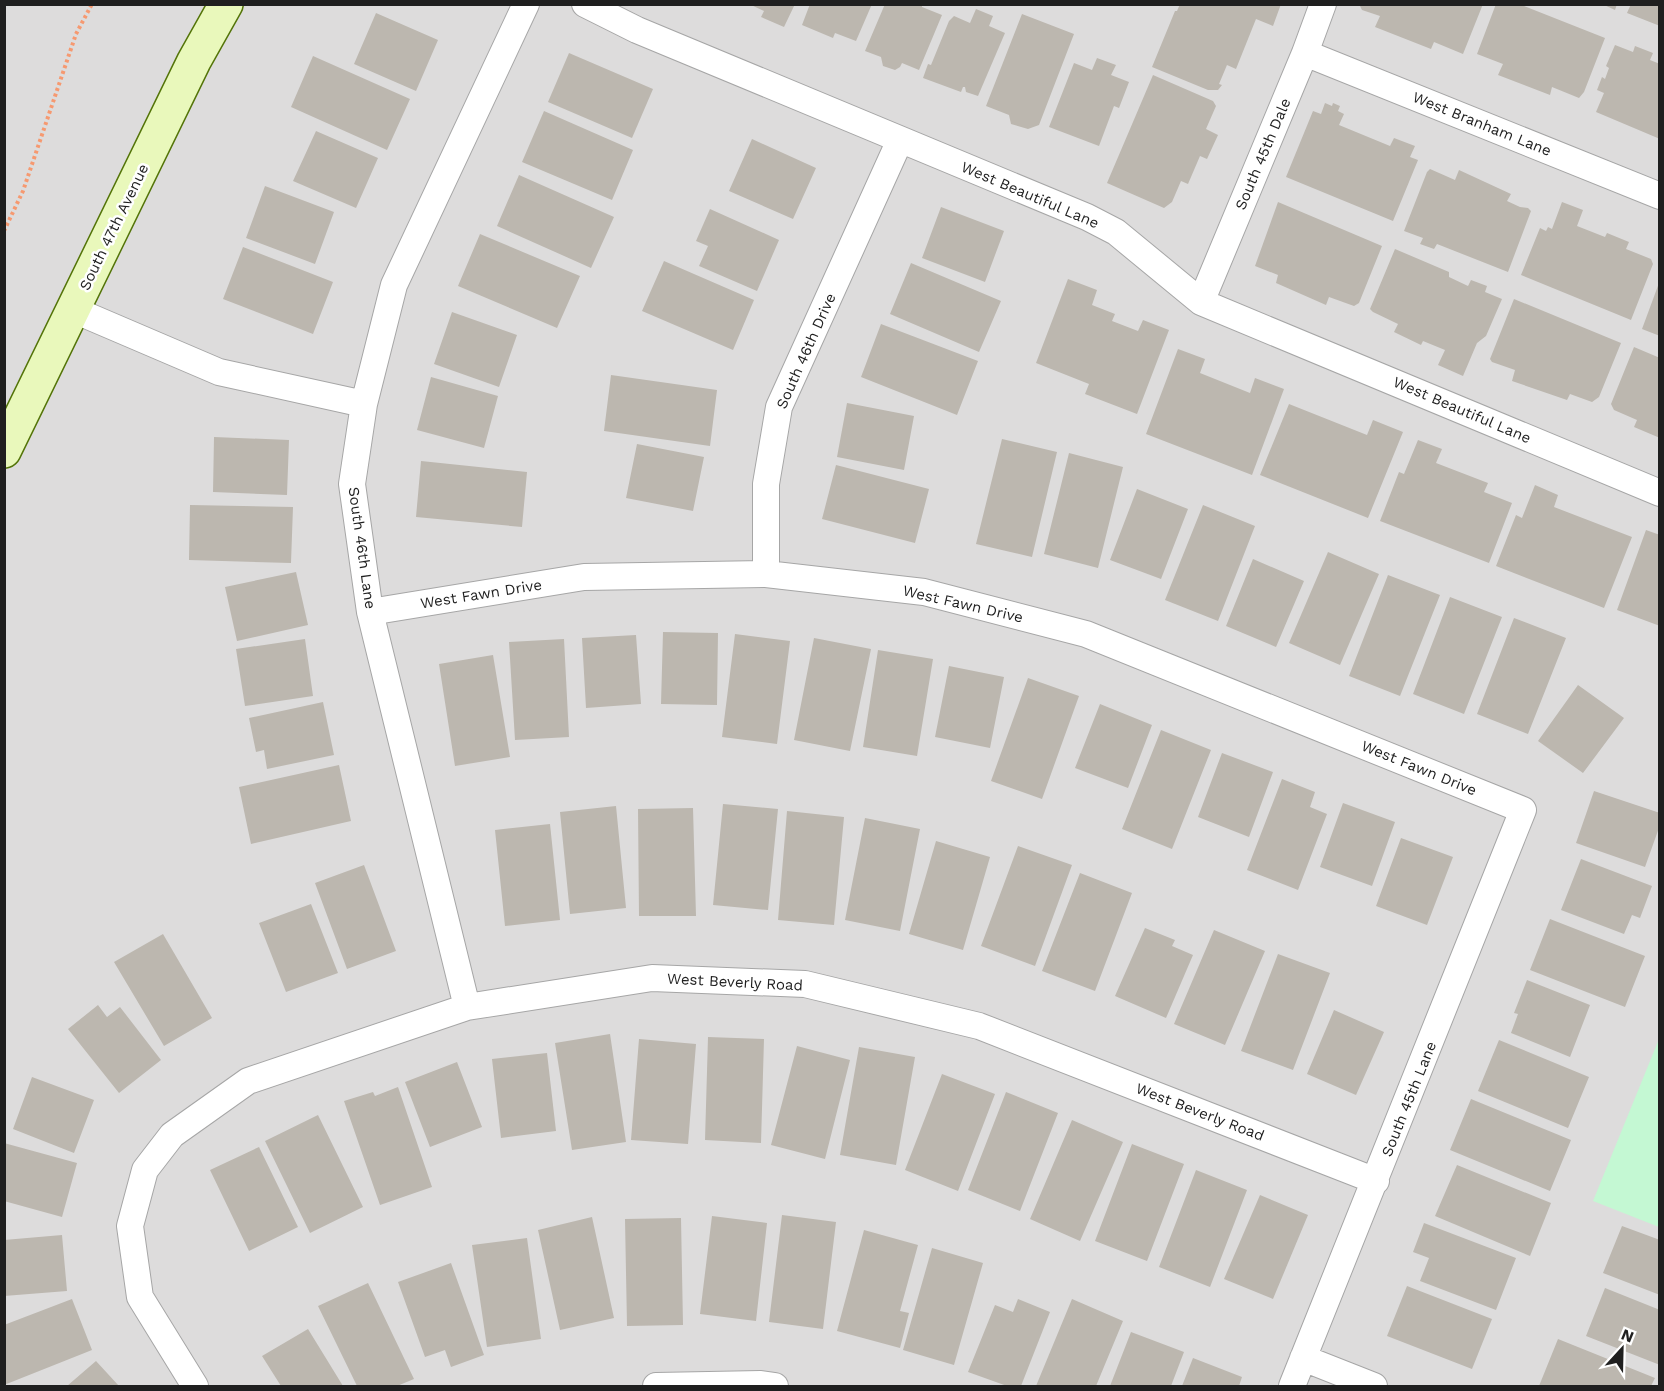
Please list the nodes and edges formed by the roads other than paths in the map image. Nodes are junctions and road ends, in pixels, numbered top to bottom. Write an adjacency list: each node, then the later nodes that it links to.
1 (226, 4): 9 (street, South 47th Avenue)
2 (526, 4): 10 (street, South 46th Lane)
3 (585, 4): 6 (street, West Beautiful Lane)
4 (1323, 4): 5 (street, South 45th Dale)
5 (1305, 53): 7 (street, West Branham Lane); 8 (street, South 45th Dale)
6 (900, 140): 8 (street, West Beautiful Lane); 13 (street, South 46th Drive)
7 (1659, 196)
8 (1201, 302): 12 (street, West Beautiful Lane)
9 (74, 310): 10 (street); 11 (street, South 47th Avenue)
10 (364, 404): 14 (street, South 46th Lane)
11 (4, 451)
12 (1659, 493)
13 (766, 574): 14 (street, West Fawn Drive); 15 (street, West Fawn Drive)
14 (370, 612): 16 (street, South 46th Lane)
15 (1523, 810): 17 (street, South 45th Lane)
16 (467, 1007): 17 (street, West Beverly Road); 19 (street, West Beverly Road)
17 (1376, 1181): 18 (street, South 45th Lane)
18 (1303, 1358): 22 (street, South 45th Lane); 23 (street)
19 (195, 1386)
20 (656, 1386): 21 (street)
21 (775, 1386)
22 (1292, 1386)
23 (1374, 1386)

